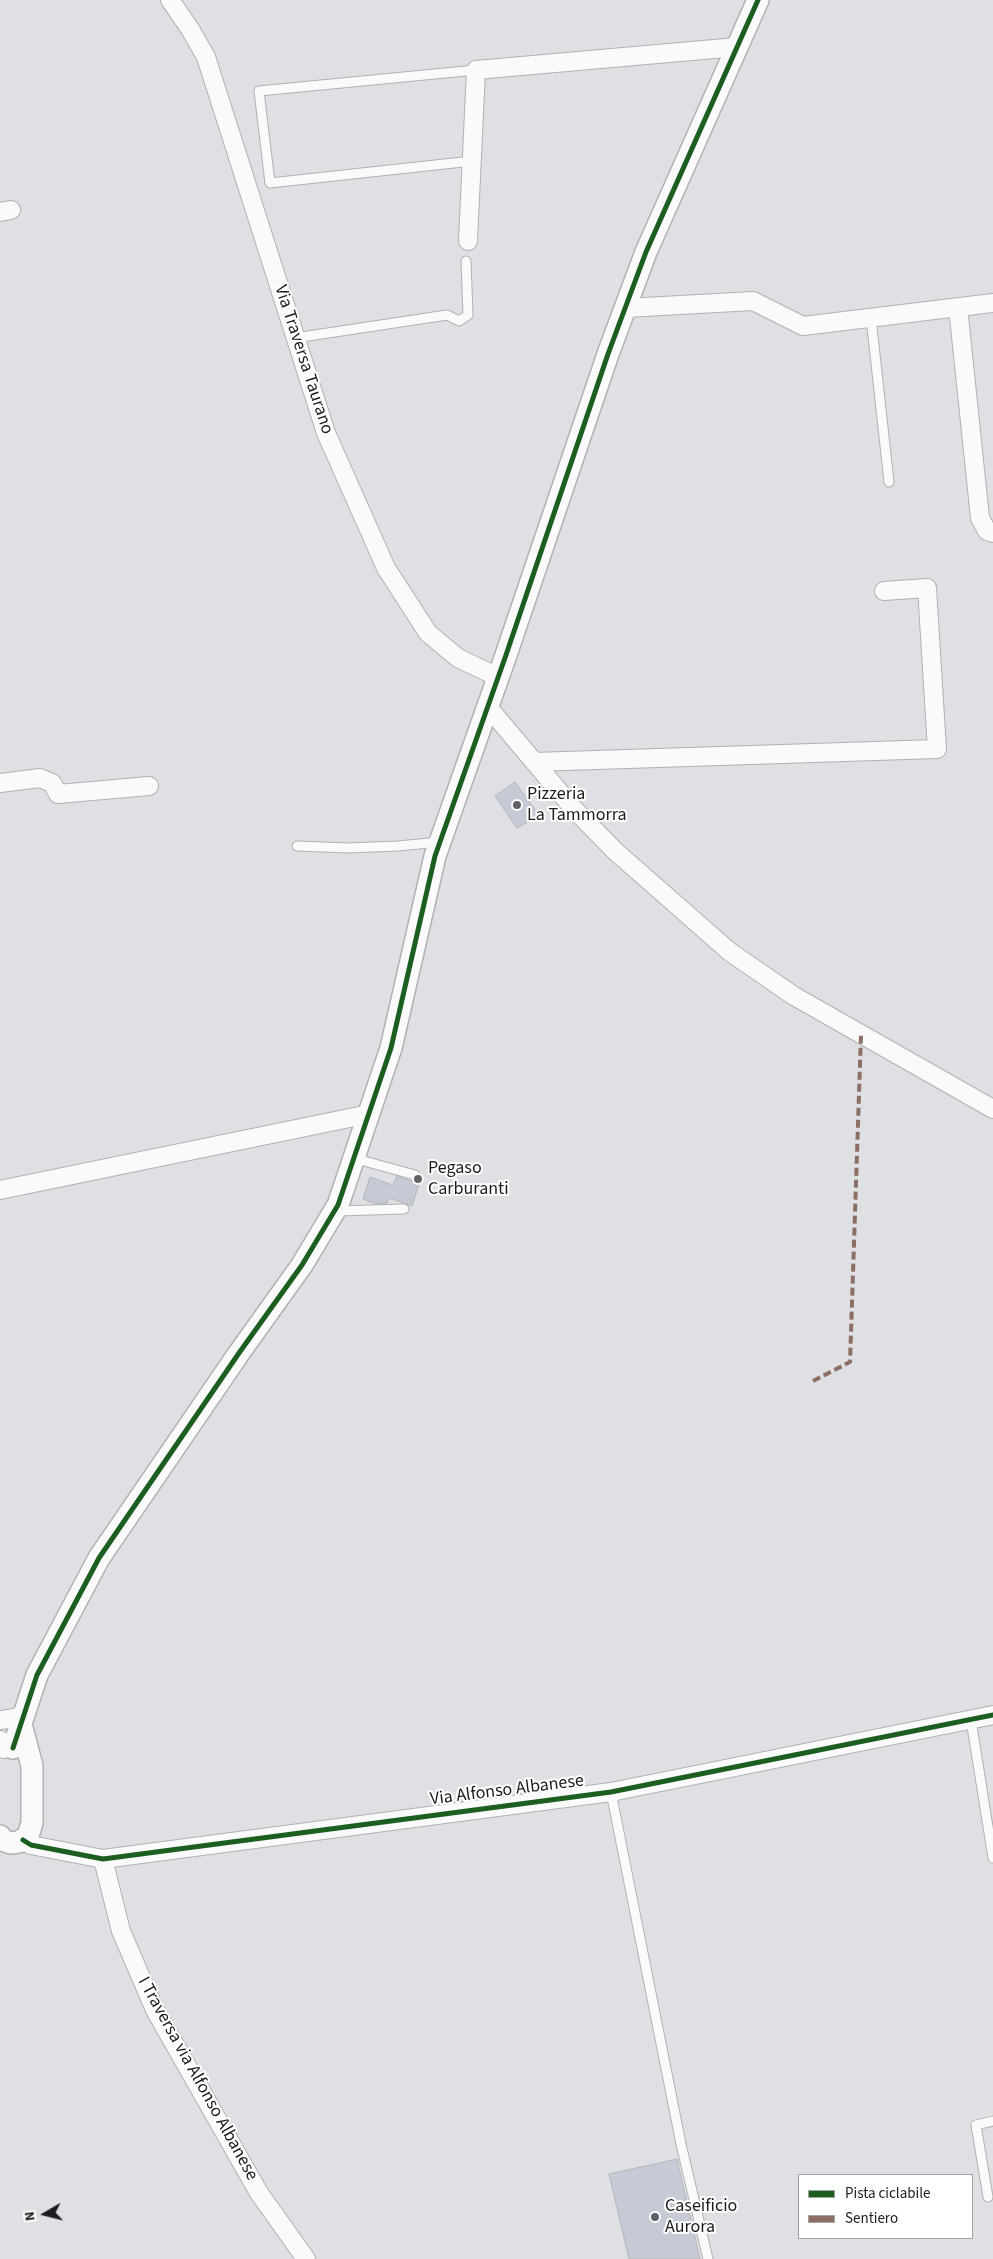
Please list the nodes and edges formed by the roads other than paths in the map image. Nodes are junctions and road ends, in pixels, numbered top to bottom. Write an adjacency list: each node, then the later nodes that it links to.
1 (170, 0): 12 (street, Via Traversa Taurano)
2 (758, 0): 3 (street)
3 (737, 47): 4 (street); 10 (street)
4 (476, 70): 5 (street); 5 (lane)
5 (472, 161): 6 (street)
6 (468, 240)
7 (466, 261): 12 (lane)
8 (993, 303): 9 (street)
9 (958, 307): 11 (street); 14 (street)
10 (626, 308): 11 (street); 16 (street)
11 (871, 318): 13 (lane)
12 (295, 338): 16 (street, Via Traversa Taurano)
13 (889, 482)
14 (993, 533)
15 (884, 591): 18 (street)
16 (498, 677): 17 (street)
17 (488, 707): 18 (street); 21 (street)
18 (534, 762): 23 (street)
19 (0, 783): 20 (street)
20 (149, 786)
21 (440, 842): 22 (lane); 24 (street)
22 (296, 846)
23 (993, 1109)
24 (369, 1114): 25 (street); 27 (street)
25 (356, 1154): 26 (lane); 29 (street)
26 (415, 1175)
27 (0, 1190)
28 (404, 1209): 29 (lane)
29 (335, 1211): 31 (street)
30 (993, 1715): 32 (street, Via Alfonso Albanese)
31 (15, 1718): 33 (street)
32 (971, 1720): 34 (street, Via Alfonso Albanese); 36 (lane)
33 (9, 1749): 35 (street)
34 (611, 1792): 37 (street, Via Alfonso Albanese); 41 (lane)
35 (13, 1838): 37 (street, Via Alfonso Albanese)
36 (993, 1858)
37 (103, 1859): 40 (street, I Traversa via Alfonso Albanese)
38 (993, 2121): 39 (lane)
39 (988, 2197)
40 (306, 2259)
41 (708, 2259)

